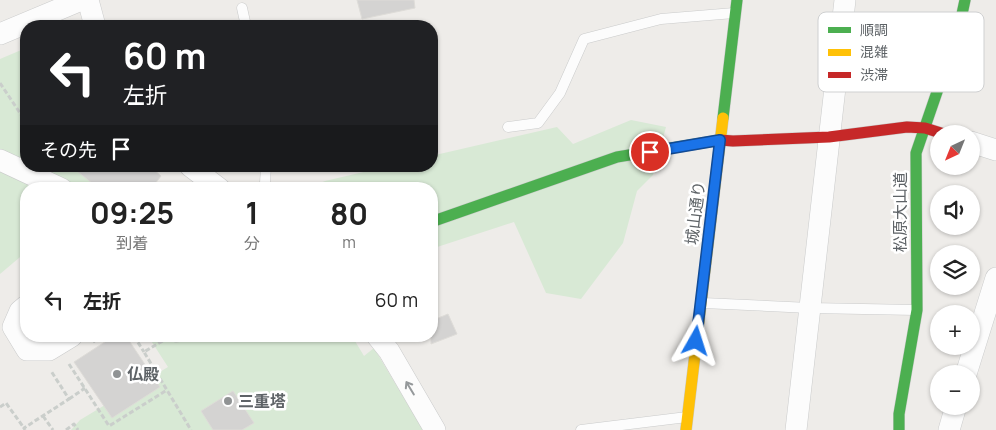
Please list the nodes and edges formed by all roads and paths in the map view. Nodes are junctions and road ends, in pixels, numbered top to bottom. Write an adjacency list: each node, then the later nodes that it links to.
1 (81, 0): 6 (street)
2 (88, 0): 7 (street)
3 (737, 0): 5 (street, 城山通り)
4 (242, 8): 8 (lane)
5 (735, 13): 15 (lane); 19 (street, 城山通り)
6 (33, 20)
7 (93, 20)
8 (245, 20)
9 (20, 26): 10 (street)
10 (0, 34)
11 (0, 83): 14 (path)
12 (835, 92): 18 (street)
13 (937, 92): 16 (street, 松原大山道)
14 (20, 113)
15 (508, 127)
16 (925, 128): 17 (street); 18 (street); 33 (street, 松原大山道)
17 (930, 130)
18 (830, 137): 19 (street); 31 (street)
19 (720, 140): 28 (street); 30 (street, 城山通り)
20 (980, 145): 21 (street)
21 (996, 150)
22 (0, 160): 23 (street)
23 (20, 169)
24 (26, 172): 26 (street)
25 (198, 172): 27 (street)
26 (47, 182)
27 (211, 182)
28 (438, 220)
29 (996, 278): 43 (street)
30 (700, 302): 31 (lane); 50 (street, 城山通り)
31 (810, 308): 33 (lane); 59 (street)
32 (20, 310): 34 (street)
33 (917, 310): 60 (street, 松原大山道)
34 (20, 338)
35 (22, 342): 36 (street)
36 (67, 342)
37 (138, 342): 40 (path)
38 (160, 342): 40 (path)
39 (382, 342): 56 (street, one-way to 39)
40 (144, 352): 45 (path)
41 (66, 360): 44 (path)
42 (58, 365): 46 (path)
43 (969, 365)
44 (85, 388): 45 (path); 46 (path)
45 (167, 390): 55 (path)
46 (69, 399): 49 (path)
47 (0, 407): 51 (path)
48 (953, 415): 61 (street)
49 (43, 416): 51 (path); 52 (path)
50 (688, 417): 57 (lane); 58 (street, 城山通り)
51 (24, 429)
52 (53, 430)
53 (66, 430): 54 (path)
54 (78, 430)
55 (191, 430)
56 (435, 430)
57 (581, 430)
58 (686, 430)
59 (796, 430)
60 (899, 430)
61 (949, 430)

